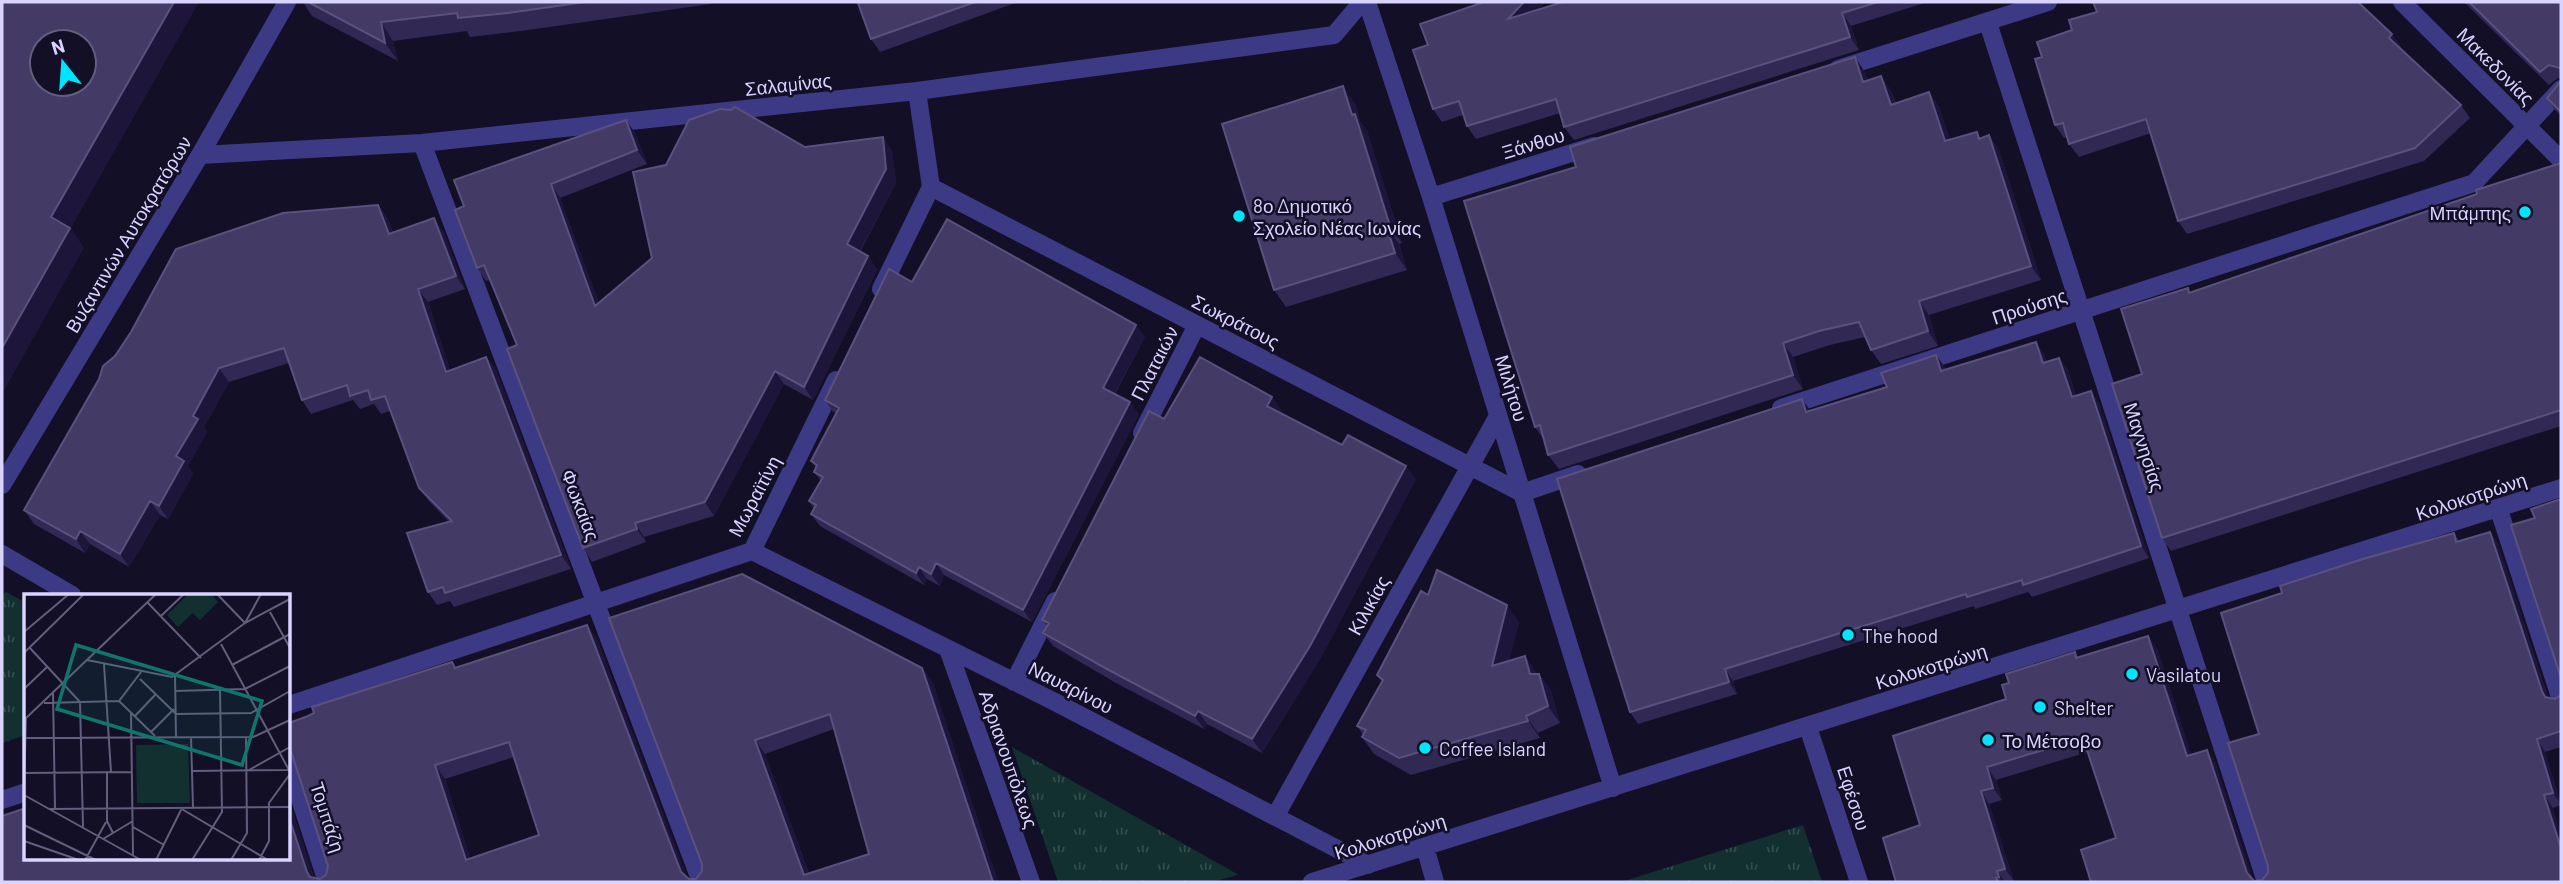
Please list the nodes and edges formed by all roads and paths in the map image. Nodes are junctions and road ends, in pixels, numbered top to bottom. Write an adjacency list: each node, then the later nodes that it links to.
1 (287, 2): 12 (street, Βυζαντινών Αυτοκρατόρων)
2 (1365, 2): 8 (street, Σαλαμίνας); 15 (street, Μιλήτου)
3 (2048, 2): 5 (street)
4 (2402, 2): 9 (street, Μακεδονίας)
5 (1988, 23): 6 (street); 17 (street, Μαγνησίας)
6 (1815, 77)
7 (2561, 89): 9 (street, Προύσης)
8 (917, 91): 11 (street, Σαλαμίνας); 14 (street)
9 (2526, 125): 13 (street, Μακεδονίας); 17 (street, Προύσης)
10 (1616, 139): 15 (street, Ξάνθου)
11 (422, 143): 12 (street, Σαλαμίνας); 33 (street, Φωκαίας)
12 (201, 155): 25 (street, Βυζαντινών Αυτοκρατόρων)
13 (2561, 160)
14 (931, 187): 16 (street); 18 (street, Σωκράτους)
15 (1431, 197): 21 (street, Μιλήτου)
16 (872, 308)
17 (2080, 311): 20 (street, Προύσης); 34 (street, Μαγνησίας)
18 (1197, 325): 22 (street, Πλαταιών); 23 (street, Σωκράτους)
19 (842, 369): 29 (street, Μωραϊτίνη)
20 (1761, 415)
21 (1498, 416): 23 (street, Κιλικίας); 27 (street, Μιλήτου)
22 (1133, 449)
23 (1470, 466): 27 (street, Σωκράτους); 44 (street, Κιλικίας)
24 (1602, 467): 27 (street)
25 (2, 485)
26 (2561, 488): 28 (street, Κολοκοτρώνη)
27 (1522, 493): 41 (street, Μιλήτου)
28 (2499, 510): 34 (street, Κολοκοτρώνη); 37 (street)
29 (752, 551): 33 (street, Μωραϊτίνη); 35 (street, Ναυαρίνου)
30 (2, 554): 32 (street)
31 (1064, 584): 36 (street)
32 (70, 594)
33 (596, 603): 38 (street, Μωραϊτίνη); 48 (street, Φωκαίας)
34 (2176, 612): 39 (street, Κολοκοτρώνη); 53 (street, Μαγνησίας)
35 (948, 649): 36 (street, Ναυαρίνου); 49 (street, Αδριανουπόλεως)
36 (1014, 682): 44 (street, Ναυαρίνου)
37 (2561, 700)
38 (290, 705)
39 (1808, 727): 41 (street, Κολοκοτρώνη); 52 (street, Εφέσου)
40 (290, 768): 47 (street, Τομπάζη)
41 (1613, 788): 45 (street, Κολοκοτρώνη)
42 (24, 793): 43 (street)
43 (2, 800)
44 (1276, 815): 46 (street, Ναυαρίνου)
45 (1425, 847): 46 (street, Κολοκοτρώνη); 51 (street)
46 (1368, 864): 50 (street, Κολοκοτρώνη)
47 (327, 882)
48 (701, 882)
49 (1031, 882)
50 (1312, 882)
51 (1435, 882)
52 (1860, 882)
53 (2266, 882)

